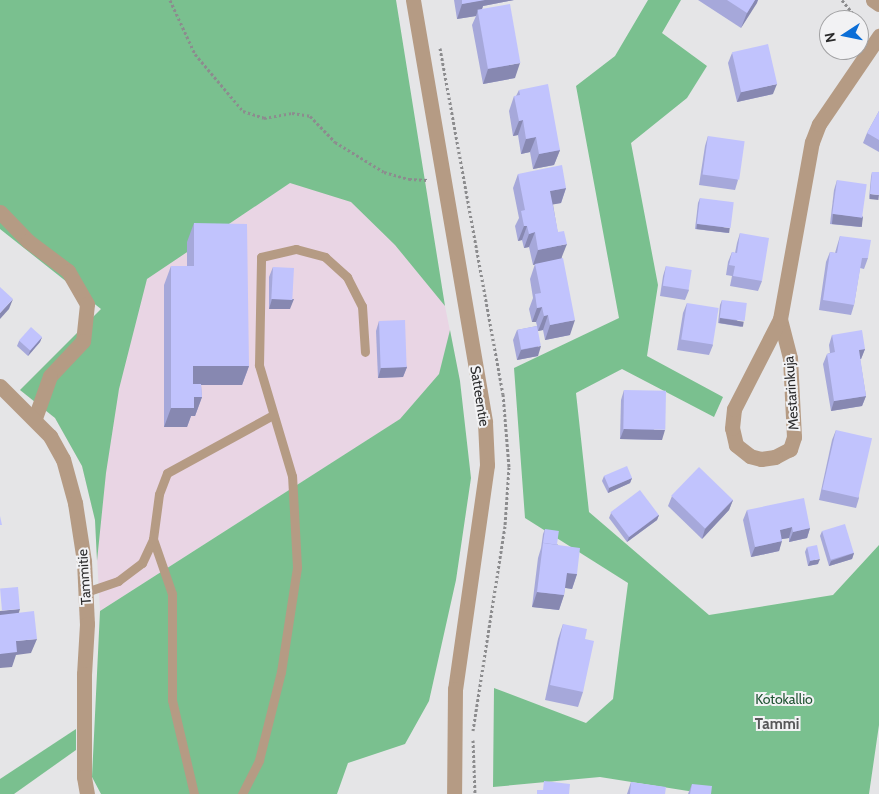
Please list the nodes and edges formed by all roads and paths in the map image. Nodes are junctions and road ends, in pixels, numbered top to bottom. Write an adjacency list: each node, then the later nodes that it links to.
1 (170, 0): 7 (path)
2 (413, 0): 19 (street, Satteentie)
3 (842, 0): 6 (path)
4 (873, 0): 5 (street)
5 (879, 4)
6 (877, 39): 9 (street, Mestarinkuja)
7 (430, 180)
8 (0, 212): 13 (street)
9 (780, 319): 9 (street, Mestarinkuja)
10 (365, 352): 12 (lane)
11 (0, 386): 13 (street, Tammitie)
12 (273, 415): 14 (lane); 18 (lane)
13 (36, 418): 15 (street, Tammitie)
14 (153, 539): 15 (lane); 17 (lane)
15 (86, 592): 16 (street, Tammitie)
16 (88, 794)
17 (194, 794)
18 (242, 794)
19 (454, 794)

